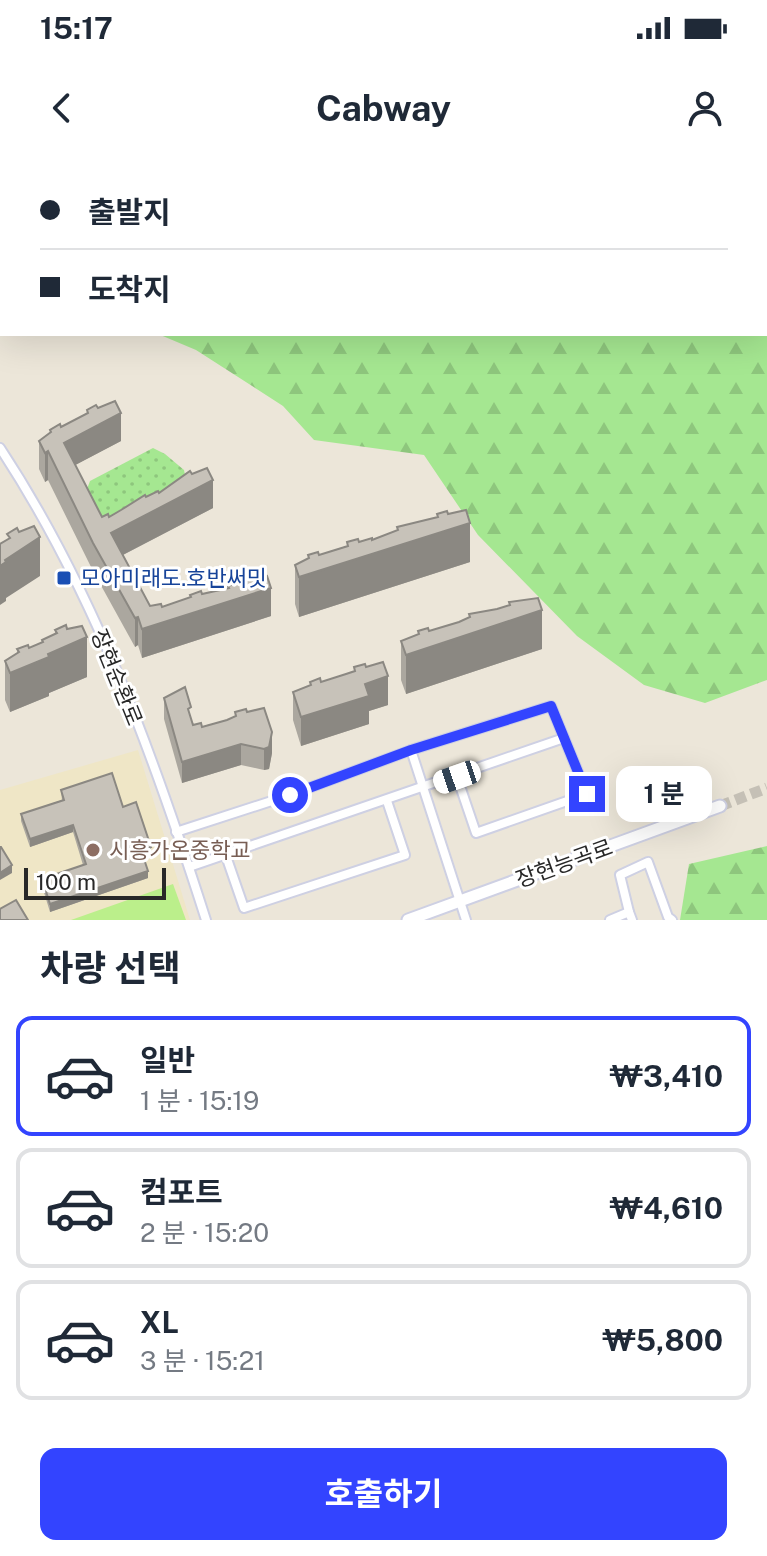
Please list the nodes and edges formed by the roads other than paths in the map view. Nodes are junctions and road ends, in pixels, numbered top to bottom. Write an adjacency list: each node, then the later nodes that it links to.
1 (0, 448): 8 (street, 장현순환로)
2 (564, 738): 3 (street); 4 (street); 4 (street)
3 (411, 750): 5 (street); 8 (street)
4 (457, 777): 5 (street)
5 (424, 788): 6 (street); 11 (street)
6 (387, 801): 9 (street); 9 (street)
7 (720, 806): 11 (main road, 장현능곡로)
8 (176, 832): 10 (street, 장현순환로)
9 (226, 856): 10 (street)
10 (189, 867): 13 (street, 장현순환로)
11 (459, 901): 14 (main road, 장현능곡로); 15 (street)
12 (631, 916): 16 (street); 17 (street)
13 (206, 920)
14 (408, 920)
15 (466, 920)
16 (610, 920)
17 (672, 920)

